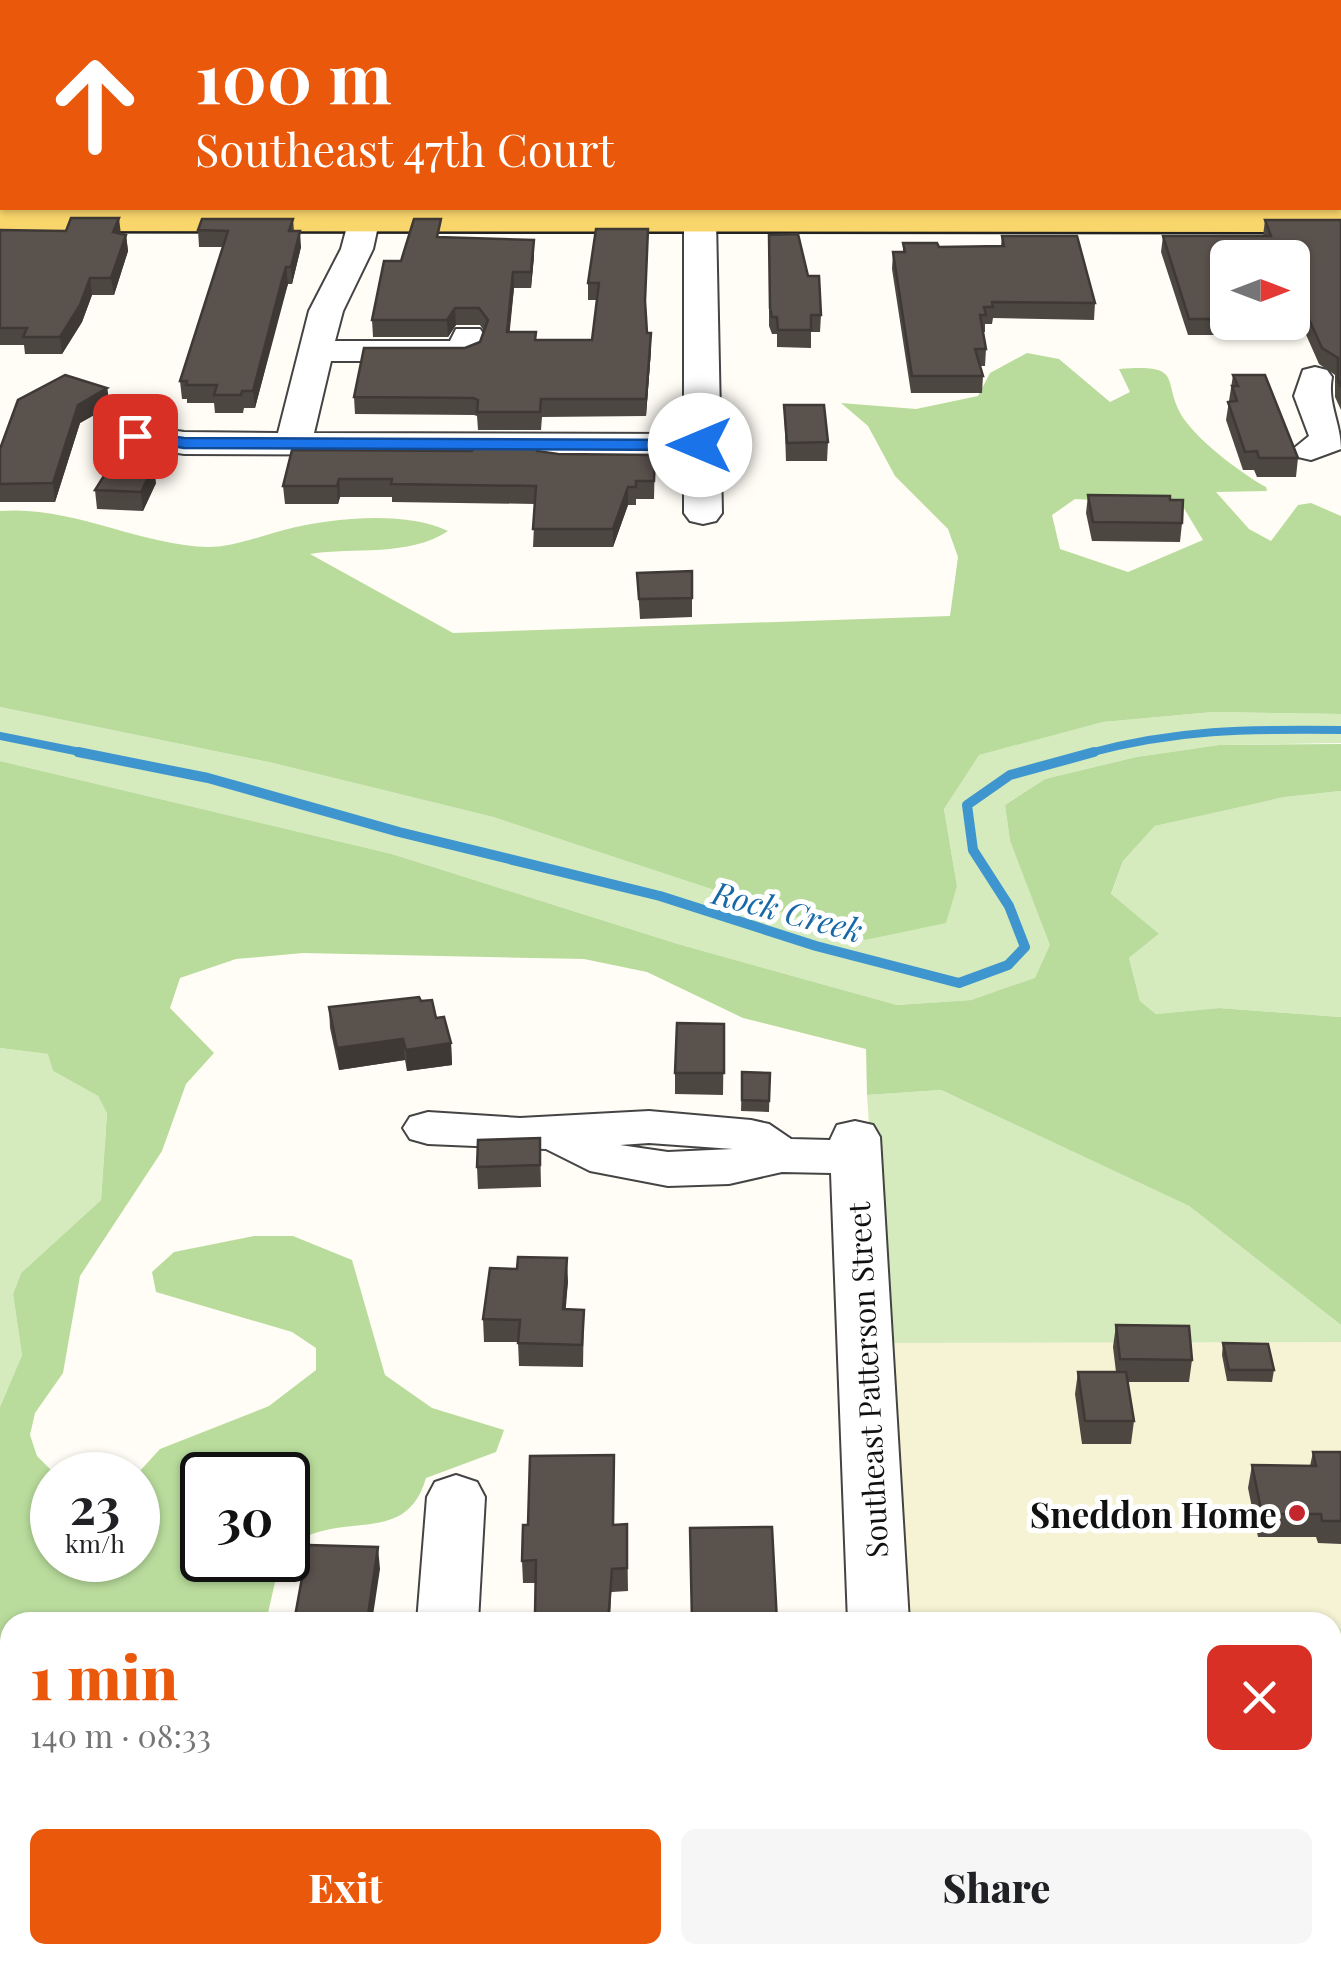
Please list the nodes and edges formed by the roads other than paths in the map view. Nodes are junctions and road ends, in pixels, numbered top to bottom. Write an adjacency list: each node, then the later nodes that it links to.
1 (366, 214): 2 (main road); 3 (main road); 6 (street)
2 (0, 220)
3 (700, 220): 4 (main road); 10 (street)
4 (1341, 220)
5 (468, 336): 6 (street)
6 (316, 352): 9 (street)
7 (1317, 377): 11 (street)
8 (135, 436): 9 (street)
9 (293, 444): 10 (street)
10 (700, 445): 12 (street)
11 (1312, 449)
12 (702, 513)
13 (428, 1128): 16 (street, Southeast Patterson Street)
14 (456, 1497): 15 (street)
15 (448, 1612)
16 (879, 1612)

